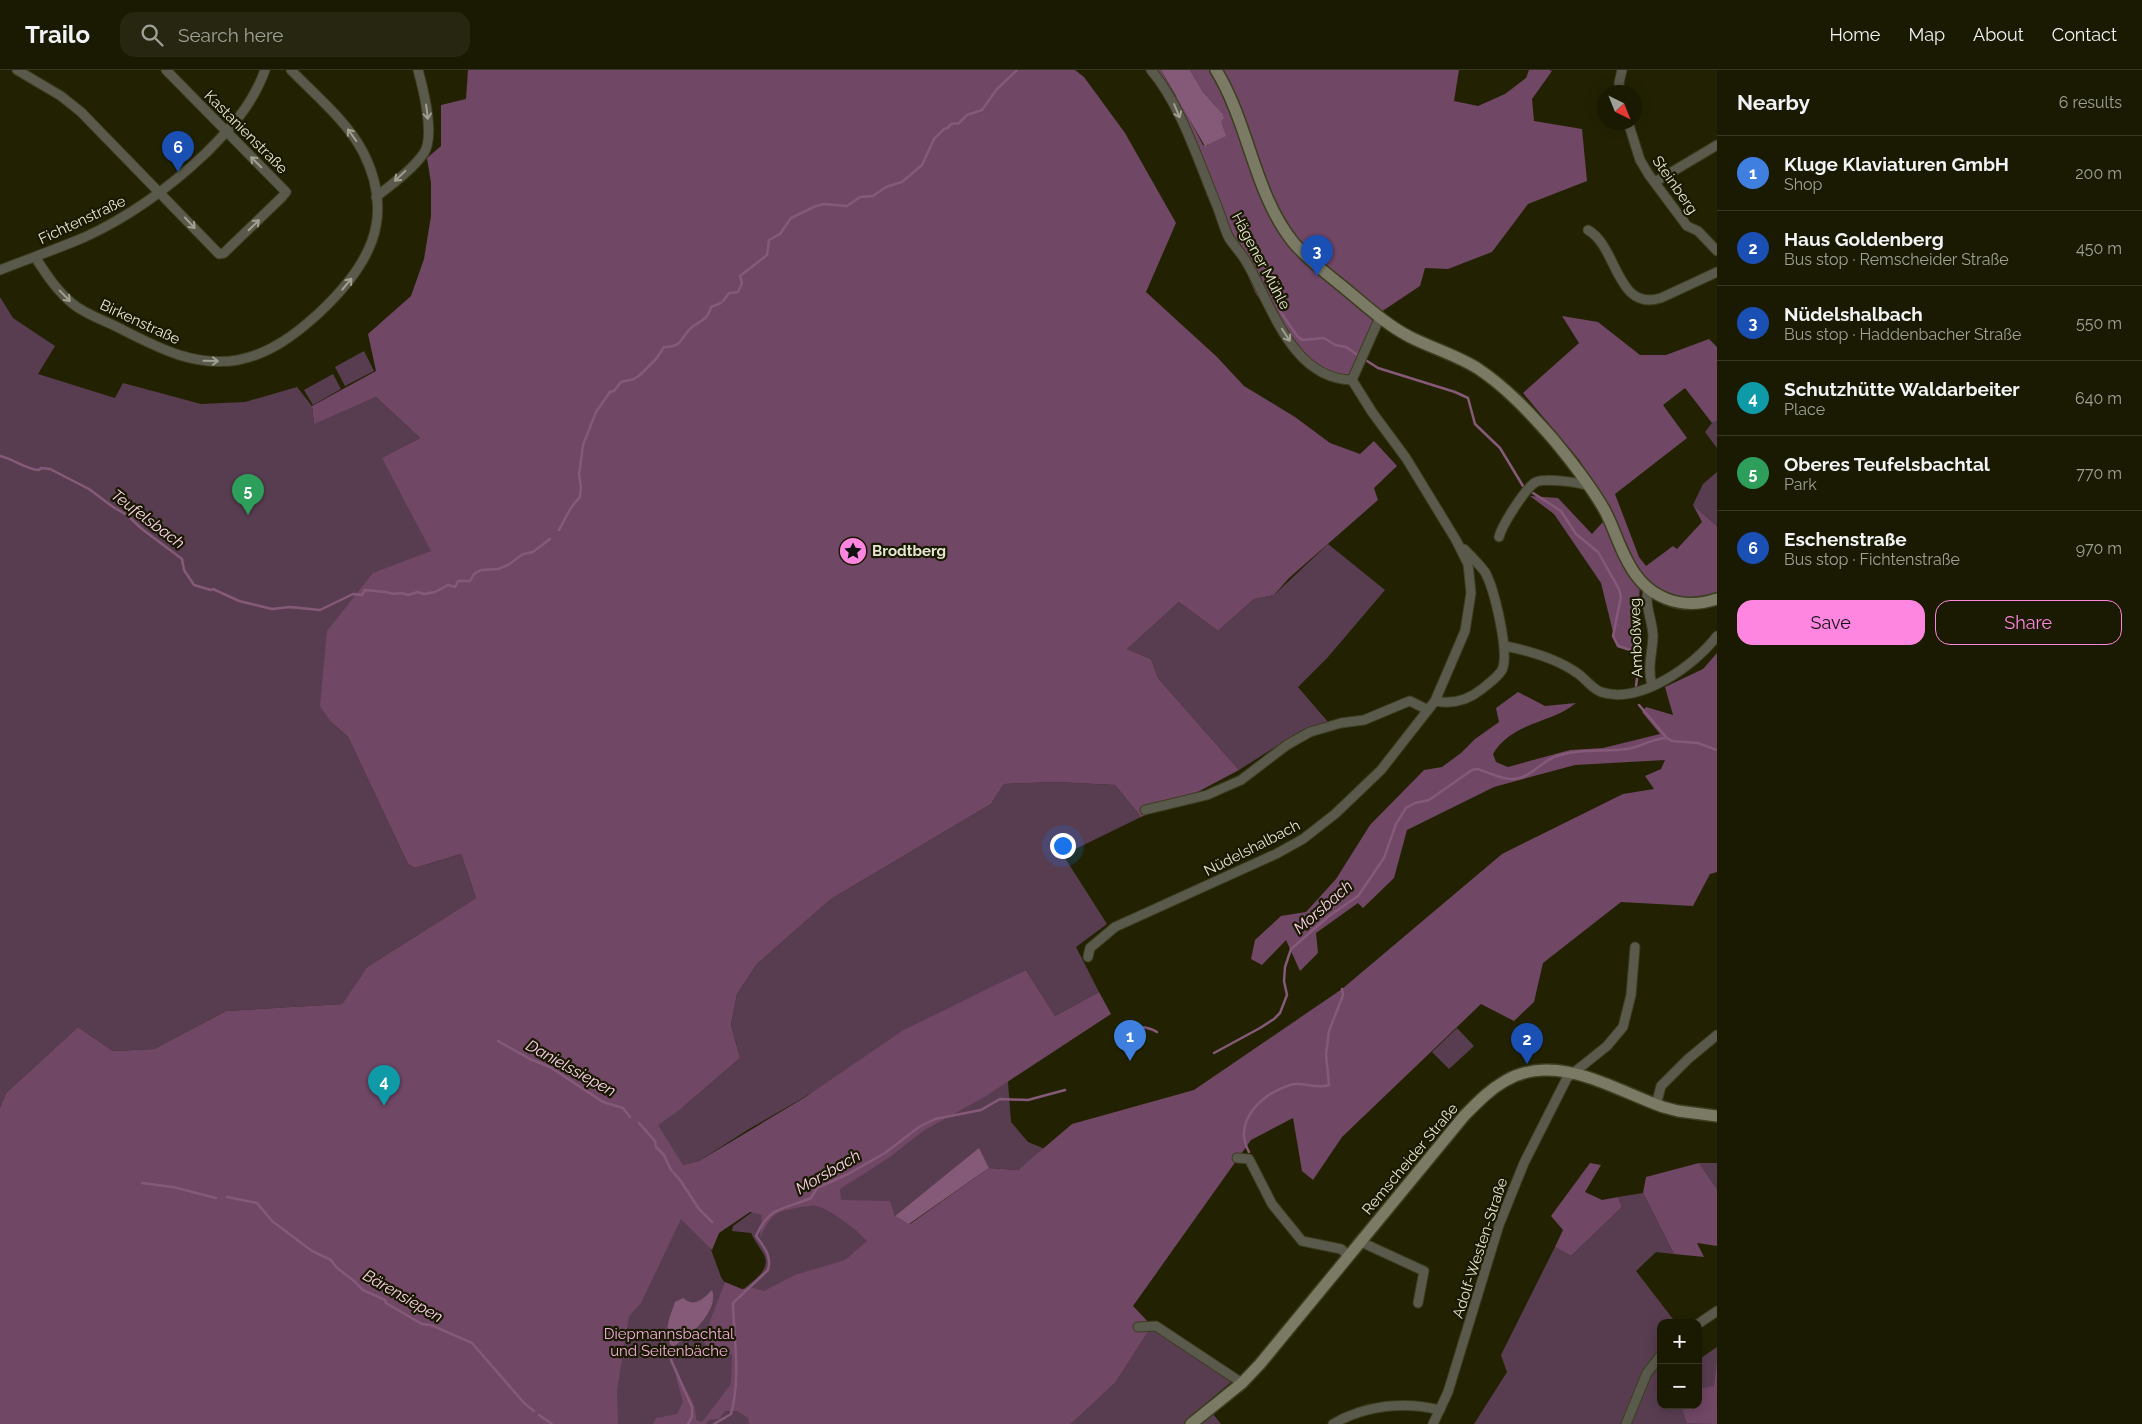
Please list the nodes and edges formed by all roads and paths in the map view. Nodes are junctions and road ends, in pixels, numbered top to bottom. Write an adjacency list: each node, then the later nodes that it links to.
1 (17, 70): 14 (street)
2 (264, 70): 11 (street, Fichtenstraße)
3 (291, 70): 15 (street, Birkenstraße, one-way to 3)
4 (418, 70): 15 (street, one-way to 15)
5 (1151, 70): 22 (street, Hägener Mühle, one-way to 22)
6 (1216, 70): 21 (main road)
7 (1622, 70): 9 (street)
8 (171, 71): 11 (street, Kastanienstraße)
9 (1619, 85)
10 (1631, 130): 13 (street, Steinberg)
11 (226, 133): 14 (street, Fichtenstraße); 14 (street, Kastanienstraße, one-way to 11)
12 (1717, 145): 13 (street)
13 (1655, 182): 17 (street, Steinberg)
14 (160, 192): 18 (street, Fichtenstraße)
15 (376, 197): 18 (street, Birkenstraße, one-way to 15)
16 (1588, 230): 20 (street)
17 (1717, 252)
18 (35, 257): 19 (street, Fichtenstraße)
19 (0, 270)
20 (1717, 272)
21 (1380, 317): 22 (street); 23 (main road)
22 (1354, 376): 25 (street, Nüdelshalbach)
23 (1590, 487): 24 (street); 26 (main road)
24 (1499, 537)
25 (1456, 540): 29 (street); 31 (street, Nüdelshalbach)
26 (1648, 590): 27 (main road); 30 (street, Amboßweg)
27 (1717, 599)
28 (1717, 636): 30 (street, Amboßweg)
29 (1505, 646): 30 (street, Amboßweg); 31 (street)
30 (1652, 685)
31 (1435, 701): 32 (street, Nüdelshalbach)
32 (1428, 710): 33 (street); 35 (street, Nüdelshalbach)
33 (1145, 810)
34 (1635, 947): 37 (street, Adolf-Westen-Straße)
35 (1088, 957)
36 (1716, 1037): 38 (street)
37 (1572, 1073): 38 (main road, Remscheider Straße); 41 (main road, Remscheider Straße); 49 (street, Adolf-Westen-Straße)
38 (1656, 1104): 39 (main road, Remscheider Straße)
39 (1717, 1116)
40 (1236, 1158): 42 (street)
41 (1361, 1242): 42 (main road, Remscheider Straße); 43 (street)
42 (1349, 1256): 48 (main road, Remscheider Straße)
43 (1418, 1303)
44 (1717, 1311): 45 (street)
45 (1702, 1321)
46 (1138, 1327): 48 (street)
47 (1657, 1360): 53 (street)
48 (1242, 1383): 50 (main road, Remscheider Straße)
49 (1440, 1410): 51 (street); 52 (street, Adolf-Westen-Straße)
50 (1190, 1424)
51 (1334, 1424)
52 (1433, 1424)
53 (1626, 1424)

